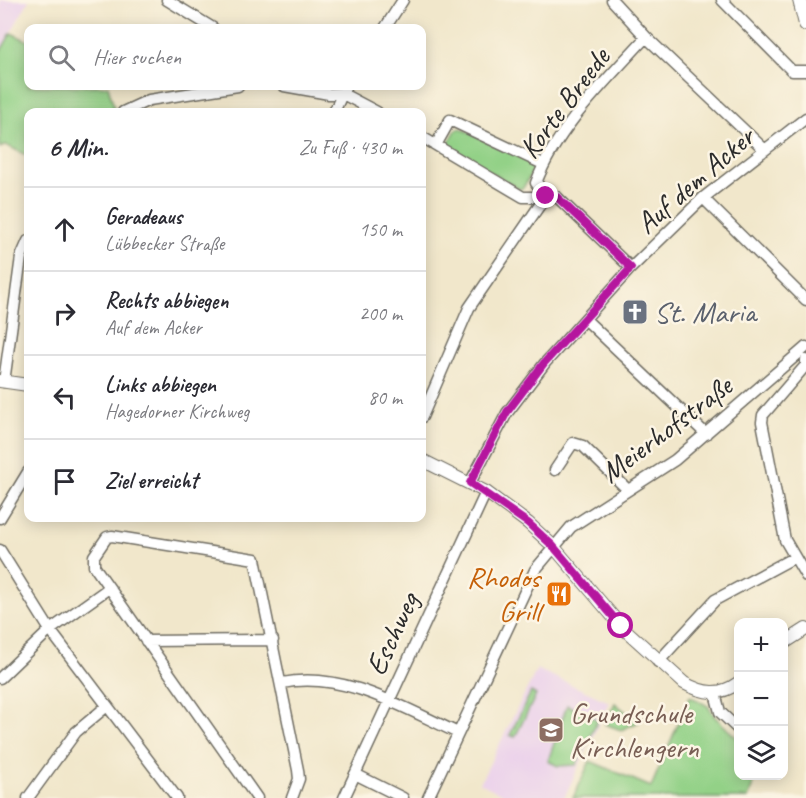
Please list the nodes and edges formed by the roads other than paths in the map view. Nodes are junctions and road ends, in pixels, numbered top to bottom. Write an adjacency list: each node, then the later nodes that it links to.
1 (166, 0): 6 (street)
2 (403, 0): 7 (street)
3 (612, 0): 9 (street)
4 (722, 0): 10 (street)
5 (800, 0): 8 (main road)
6 (206, 24)
7 (388, 24)
8 (806, 24)
9 (646, 37): 22 (street); 23 (street, Korte Breede)
10 (806, 71)
11 (212, 90): 16 (street)
12 (306, 90): 13 (street)
13 (340, 90)
14 (343, 90): 17 (street)
15 (344, 90): 18 (street)
16 (132, 108)
17 (336, 108)
18 (370, 108)
19 (806, 118): 22 (street, Auf dem Acker)
20 (426, 139): 21 (street)
21 (436, 145): 23 (street); 24 (street)
22 (765, 150): 25 (street, Auf dem Acker)
23 (543, 164): 24 (street, Korte Breede)
24 (546, 196): 27 (street); 33 (street, Korte Breede)
25 (703, 198): 27 (street, Auf dem Acker); 28 (street)
26 (24, 250): 31 (street)
27 (631, 268): 29 (street, Auf dem Acker)
28 (806, 300)
29 (585, 319): 34 (street); 38 (street, Auf dem Acker)
30 (805, 353): 34 (street, Meierhofstraße); 44 (street)
31 (2, 381): 32 (street)
32 (24, 384)
33 (426, 408)
34 (706, 434): 39 (street, Meierhofstraße)
35 (426, 462): 38 (street)
36 (555, 470): 39 (street)
37 (24, 479): 41 (street)
38 (470, 483): 40 (street)
39 (628, 490): 42 (street, Meierhofstraße)
40 (486, 492): 42 (street); 57 (street, Eschweg)
41 (0, 518)
42 (553, 546): 52 (street); 60 (street, Meierhofstraße)
43 (0, 550): 48 (street)
44 (795, 557): 45 (street); 52 (street)
45 (806, 576)
46 (109, 588): 48 (street); 49 (street); 50 (street)
47 (806, 629): 51 (street)
48 (50, 630): 53 (street); 58 (street)
49 (273, 640): 50 (street); 54 (street)
50 (146, 641): 64 (street)
51 (788, 641)
52 (658, 662): 56 (street)
53 (0, 678)
54 (282, 683): 57 (street); 65 (street)
55 (734, 685): 56 (street)
56 (715, 693): 59 (street)
57 (387, 700): 60 (street); 61 (street, Eschweg)
58 (107, 706): 62 (street); 63 (street)
59 (735, 726)
60 (458, 733): 68 (street, Meierhofstraße)
61 (355, 774): 66 (street, Eschweg); 67 (street)
62 (173, 796)
63 (27, 798)
64 (256, 798)
65 (292, 798)
66 (344, 798)
67 (403, 798)
68 (428, 798)

